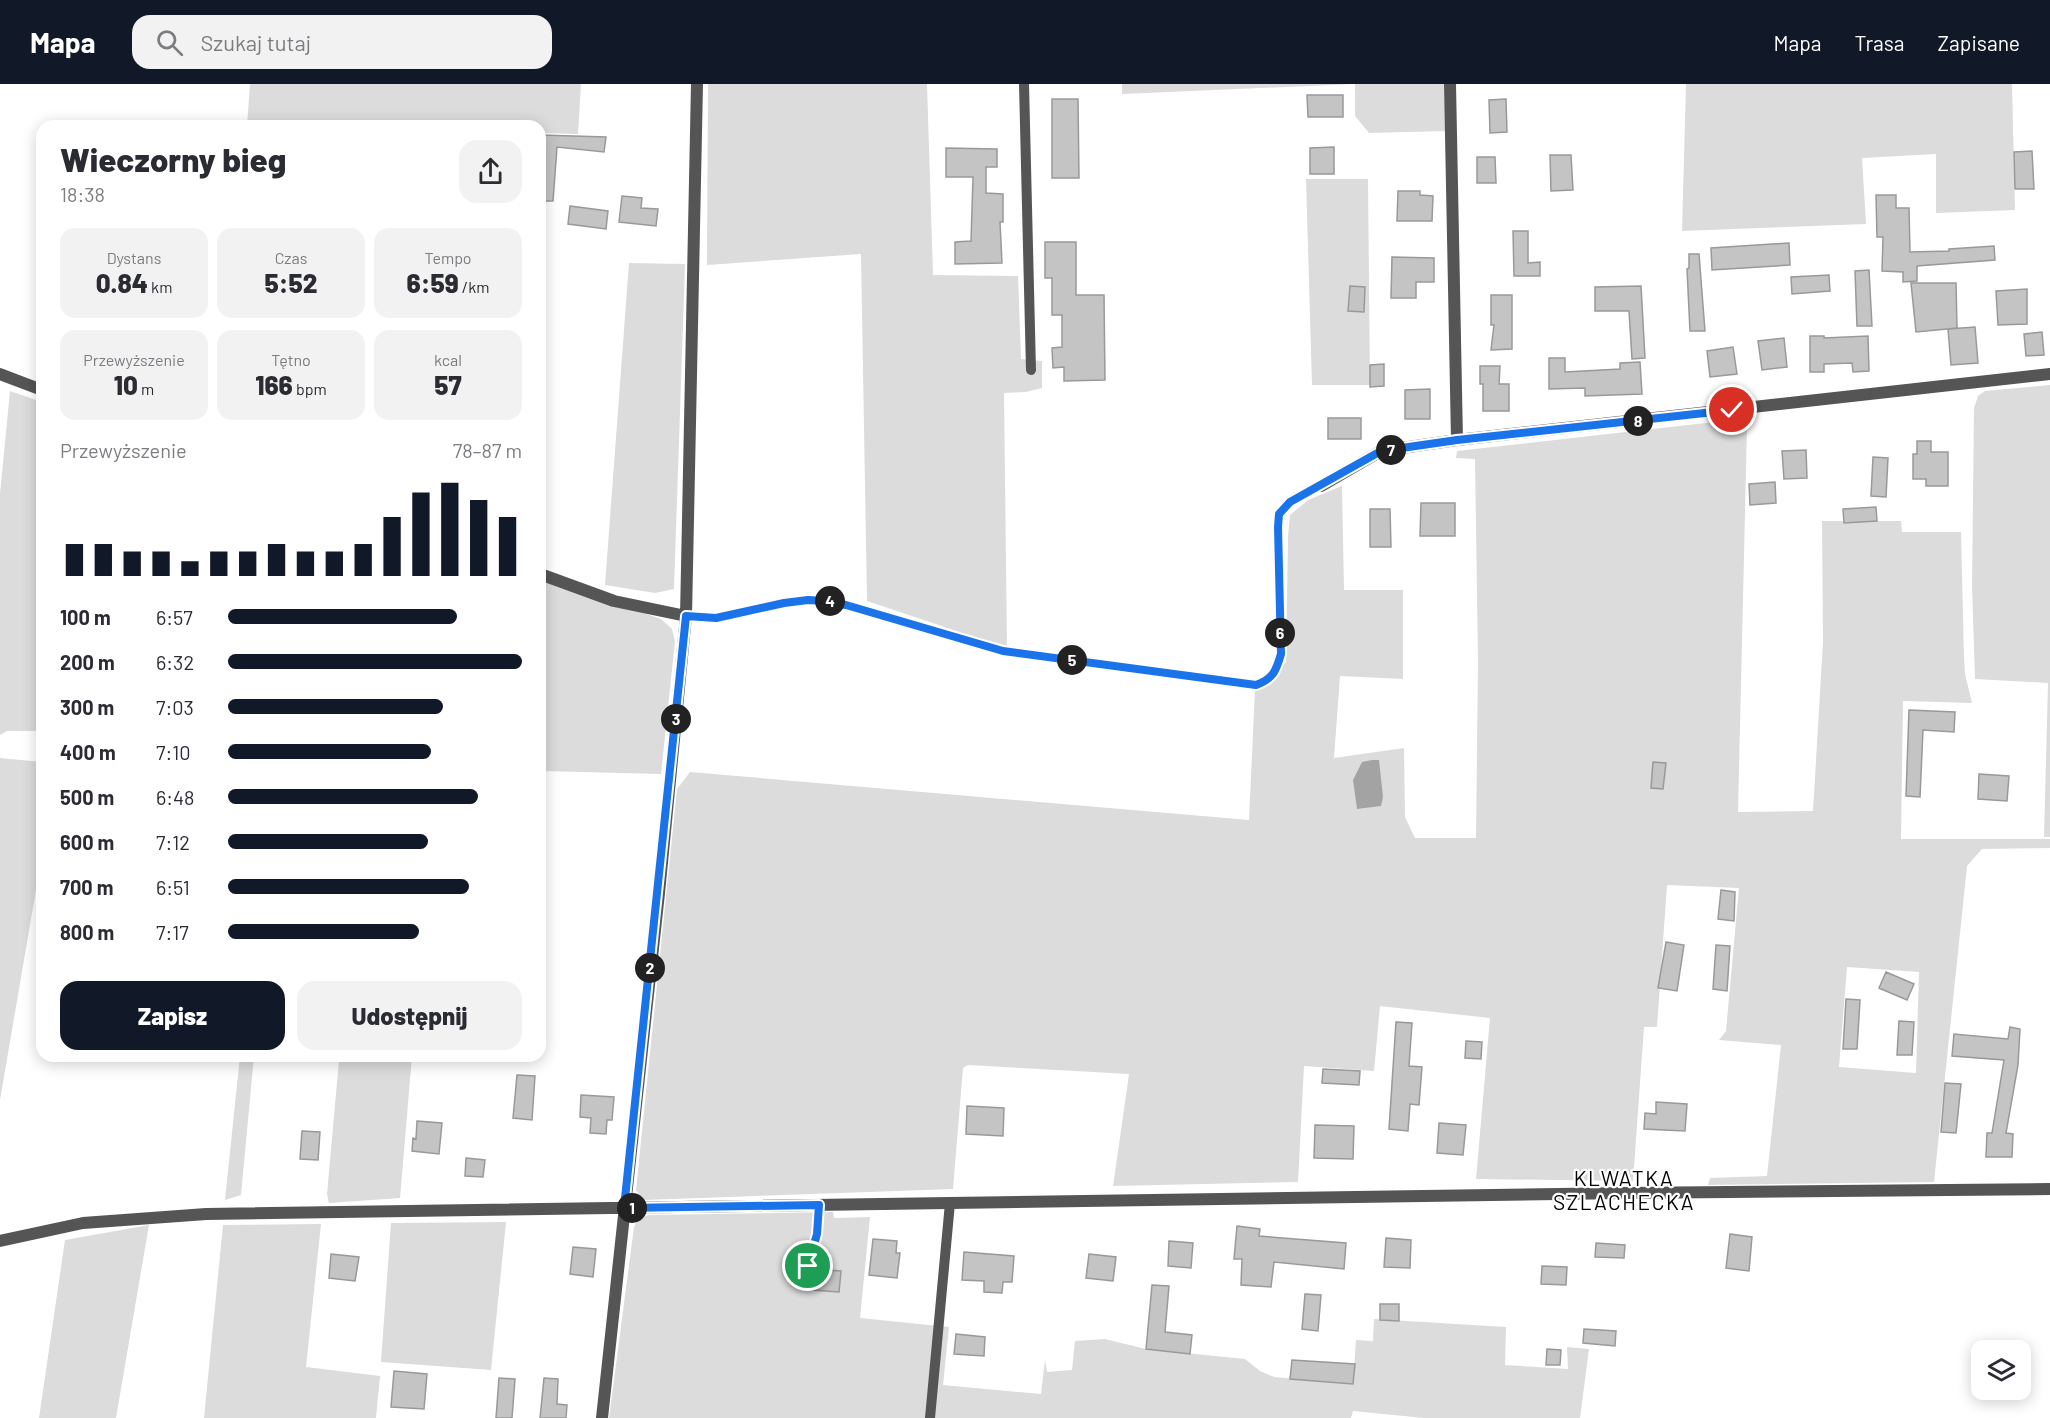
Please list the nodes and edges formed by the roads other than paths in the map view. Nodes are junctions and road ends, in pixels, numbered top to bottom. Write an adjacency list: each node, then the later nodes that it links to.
1 (697, 84): 11 (street)
2 (1024, 84): 4 (lane)
3 (1450, 84): 8 (street)
4 (1031, 370)
5 (0, 374): 7 (street)
6 (2050, 374): 8 (street)
7 (36, 388)
8 (1457, 440): 9 (street)
9 (1321, 486)
10 (546, 576): 11 (street)
11 (686, 616): 14 (street)
12 (2050, 1189): 13 (street)
13 (950, 1203): 14 (street); 17 (lane)
14 (624, 1208): 15 (street); 16 (street)
15 (0, 1241)
16 (602, 1418)
17 (930, 1418)

